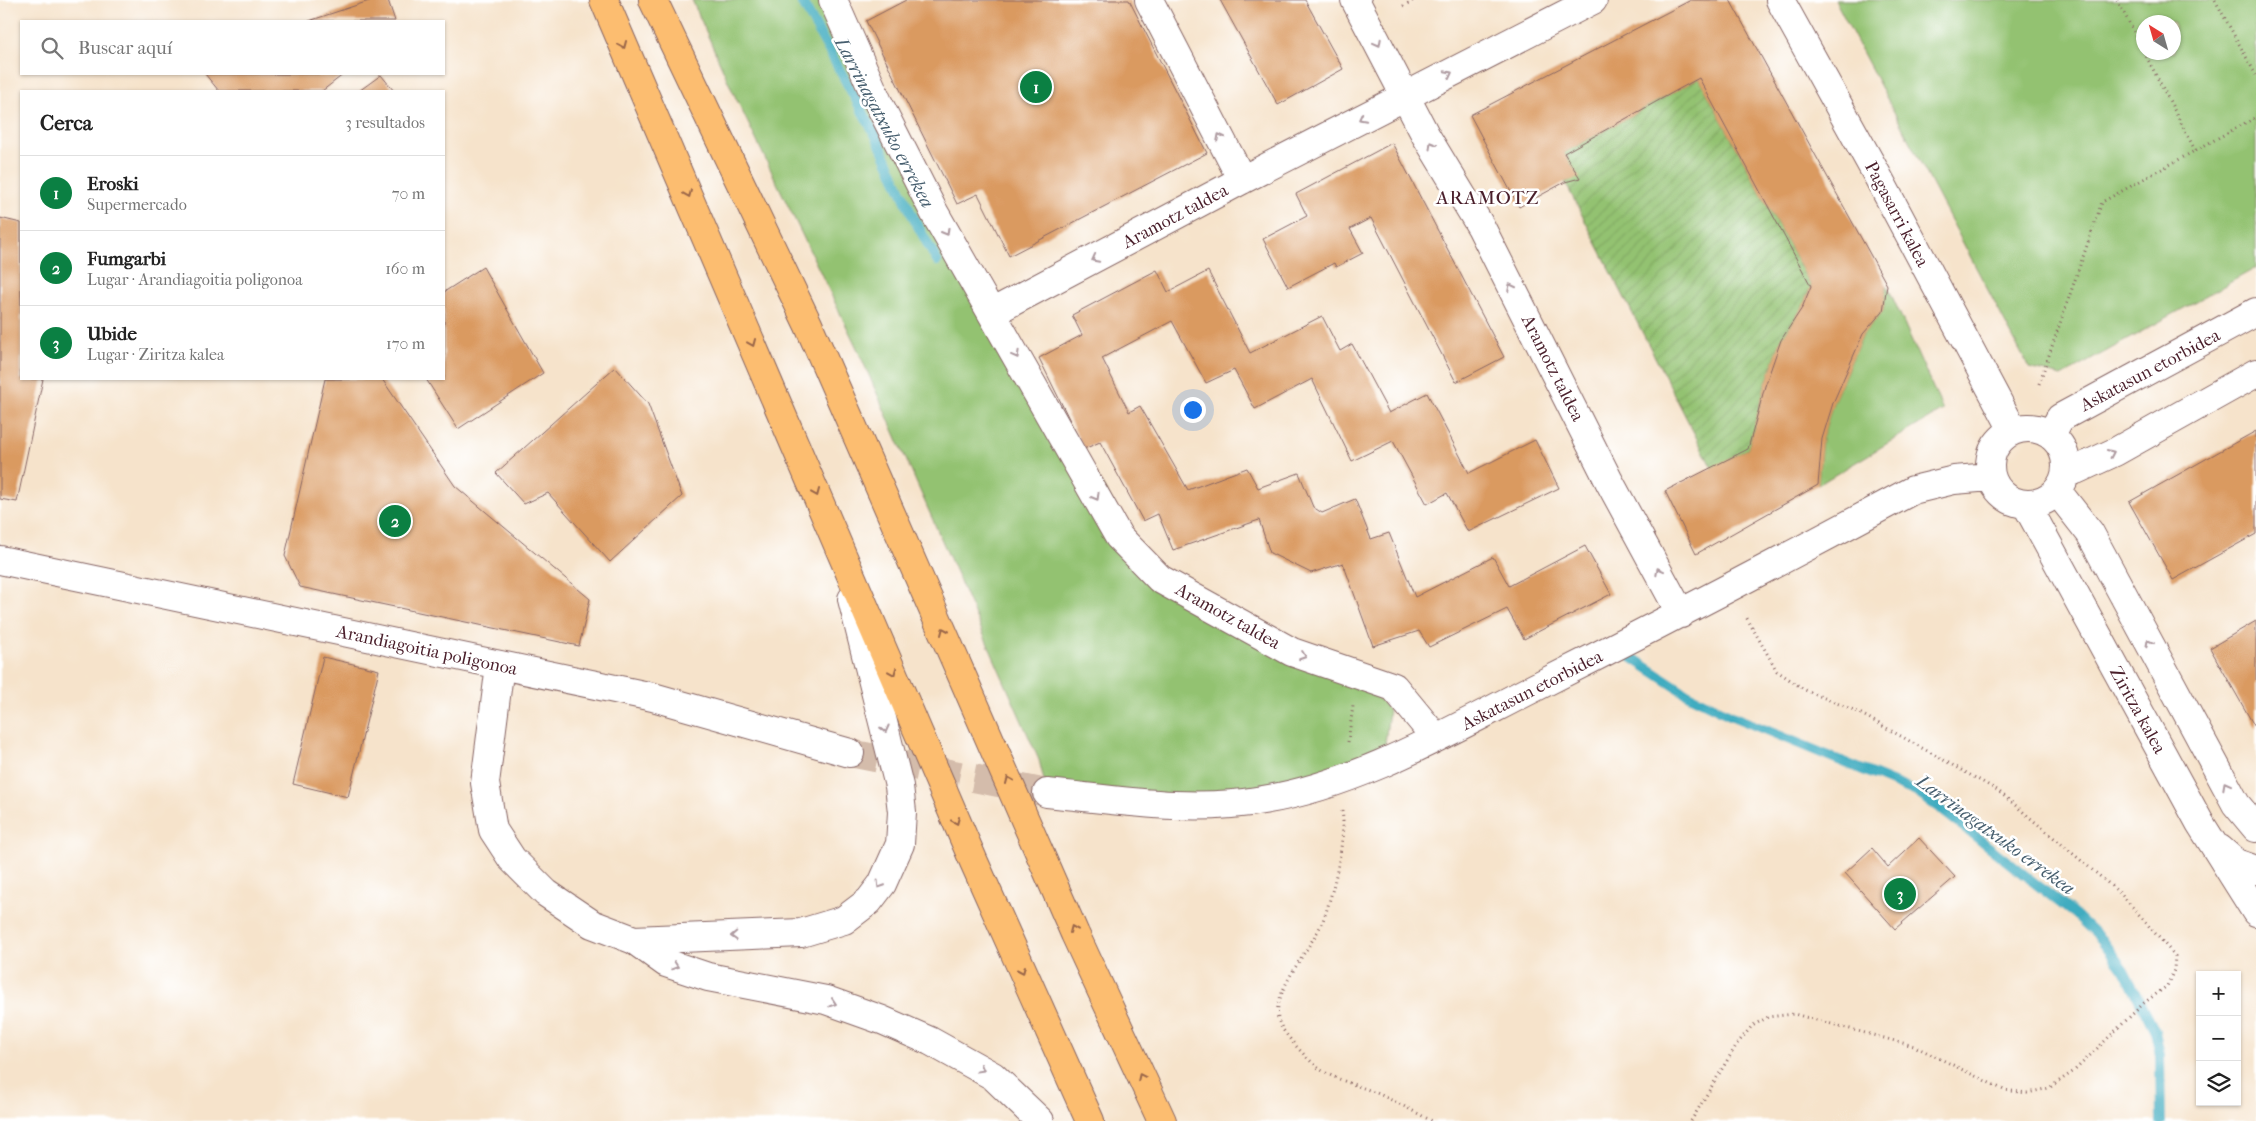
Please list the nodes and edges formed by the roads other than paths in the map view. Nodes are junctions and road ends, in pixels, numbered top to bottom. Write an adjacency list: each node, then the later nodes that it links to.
1 (604, 0): 18 (main road, one-way to 18)
2 (653, 0): 32 (main road, one-way to 2)
3 (833, 0): 10 (street, one-way to 10)
4 (1149, 0): 9 (street, one-way to 4)
5 (1355, 0): 8 (street, one-way to 8)
6 (1593, 0): 8 (street, one-way to 6)
7 (1780, 0): 13 (street, Pagasarri kalea)
8 (1406, 96): 9 (street, Aramotz taldea, one-way to 9); 20 (street, Aramotz taldea, one-way to 8)
9 (1242, 180): 10 (street, Aramotz taldea, one-way to 10)
10 (993, 312): 22 (street, Aramotz taldea, one-way to 22)
11 (2256, 312): 14 (street, Askatasun etorbidea)
12 (2256, 373): 16 (street, one-way to 12)
13 (2013, 430): 14 (street); 15 (street)
14 (2051, 434): 16 (street)
15 (1991, 477): 17 (street); 20 (street, Askatasun etorbidea)
16 (2061, 481): 17 (street); 25 (street, one-way to 16)
17 (2026, 504): 26 (street, Ziritza kalea)
18 (839, 546): 29 (street, one-way to 29); 31 (main road, one-way to 31)
19 (0, 560): 21 (street, Arandiagoitia poligonoa)
20 (1681, 614): 22 (street, Askatasun etorbidea)
21 (500, 665): 23 (street, Arandiagoitia poligonoa); 29 (street)
22 (1436, 738): 24 (street, Askatasun etorbidea)
23 (850, 753)
24 (1047, 793)
25 (2254, 827)
26 (2215, 845): 27 (street); 28 (street, Ziritza kalea)
27 (2256, 870)
28 (2256, 912)
29 (634, 940): 30 (street, one-way to 30)
30 (1040, 1121)
31 (1090, 1121)
32 (1162, 1121)

